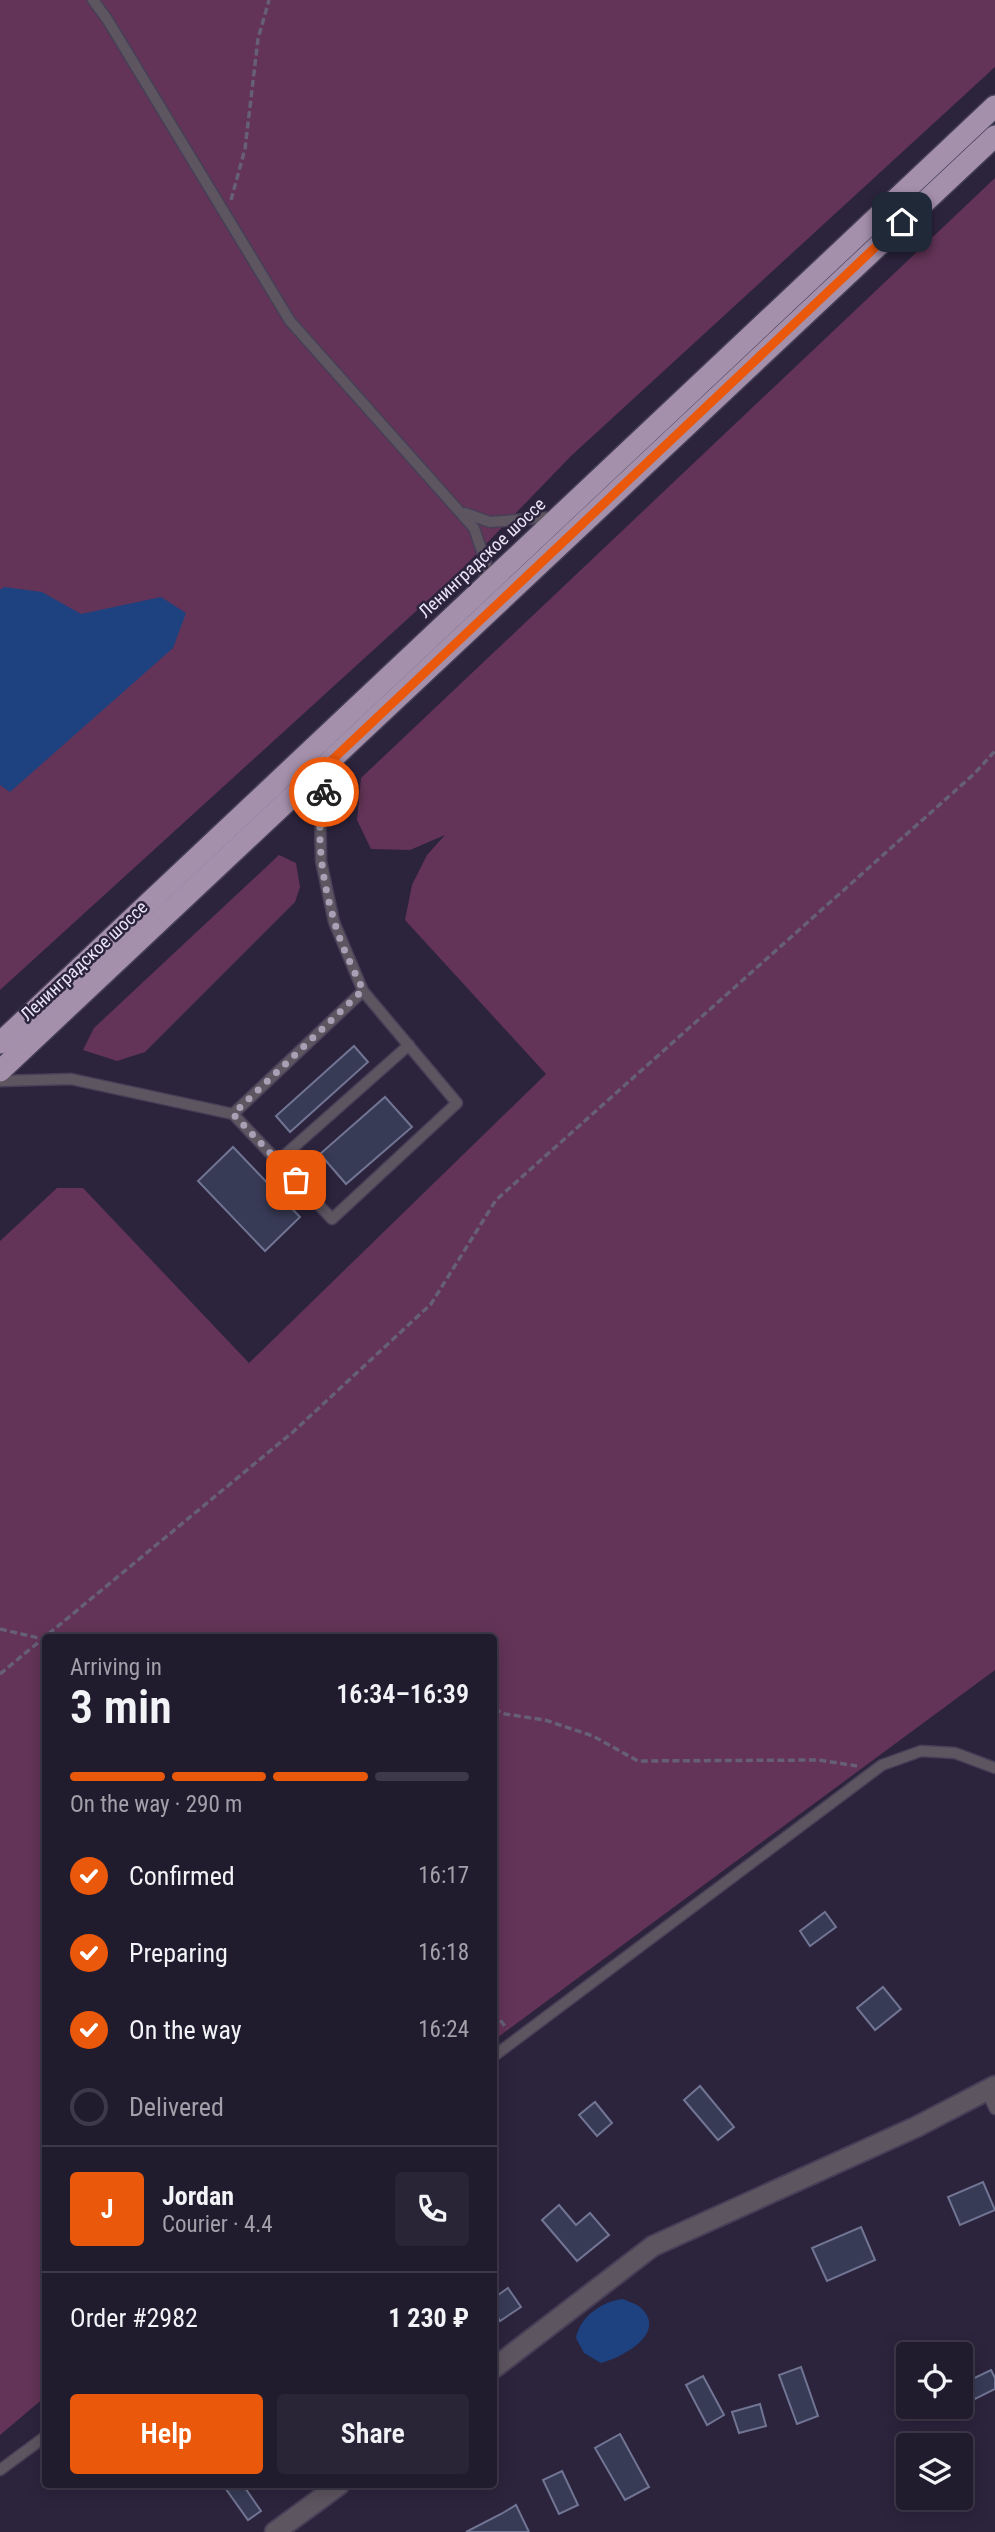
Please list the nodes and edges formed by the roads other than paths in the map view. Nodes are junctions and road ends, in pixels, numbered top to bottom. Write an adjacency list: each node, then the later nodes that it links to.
1 (93, 0): 4 (lane)
2 (995, 106): 5 (highway, Ленинградское шоссе)
3 (995, 136): 7 (highway, Ленинградское шоссе)
4 (456, 508): 5 (lane); 6 (lane)
5 (559, 516): 6 (highway, Ленинградское шоссе)
6 (483, 587): 9 (highway, Ленинградское шоссе)
7 (330, 762): 8 (lane); 11 (highway, Ленинградское шоссе)
8 (363, 990): 10 (lane); 13 (lane)
9 (0, 1043)
10 (409, 1045): 14 (lane); 14 (lane)
11 (0, 1071)
12 (0, 1081): 13 (lane)
13 (233, 1114): 14 (lane)
14 (278, 1161)
15 (995, 1768): 16 (lane)
16 (497, 2054)
17 (991, 2088): 18 (lane); 19 (street)
18 (995, 2109)
19 (497, 2366)
20 (42, 2439): 21 (lane)
21 (0, 2470)
22 (335, 2488): 23 (street)
23 (275, 2532)

